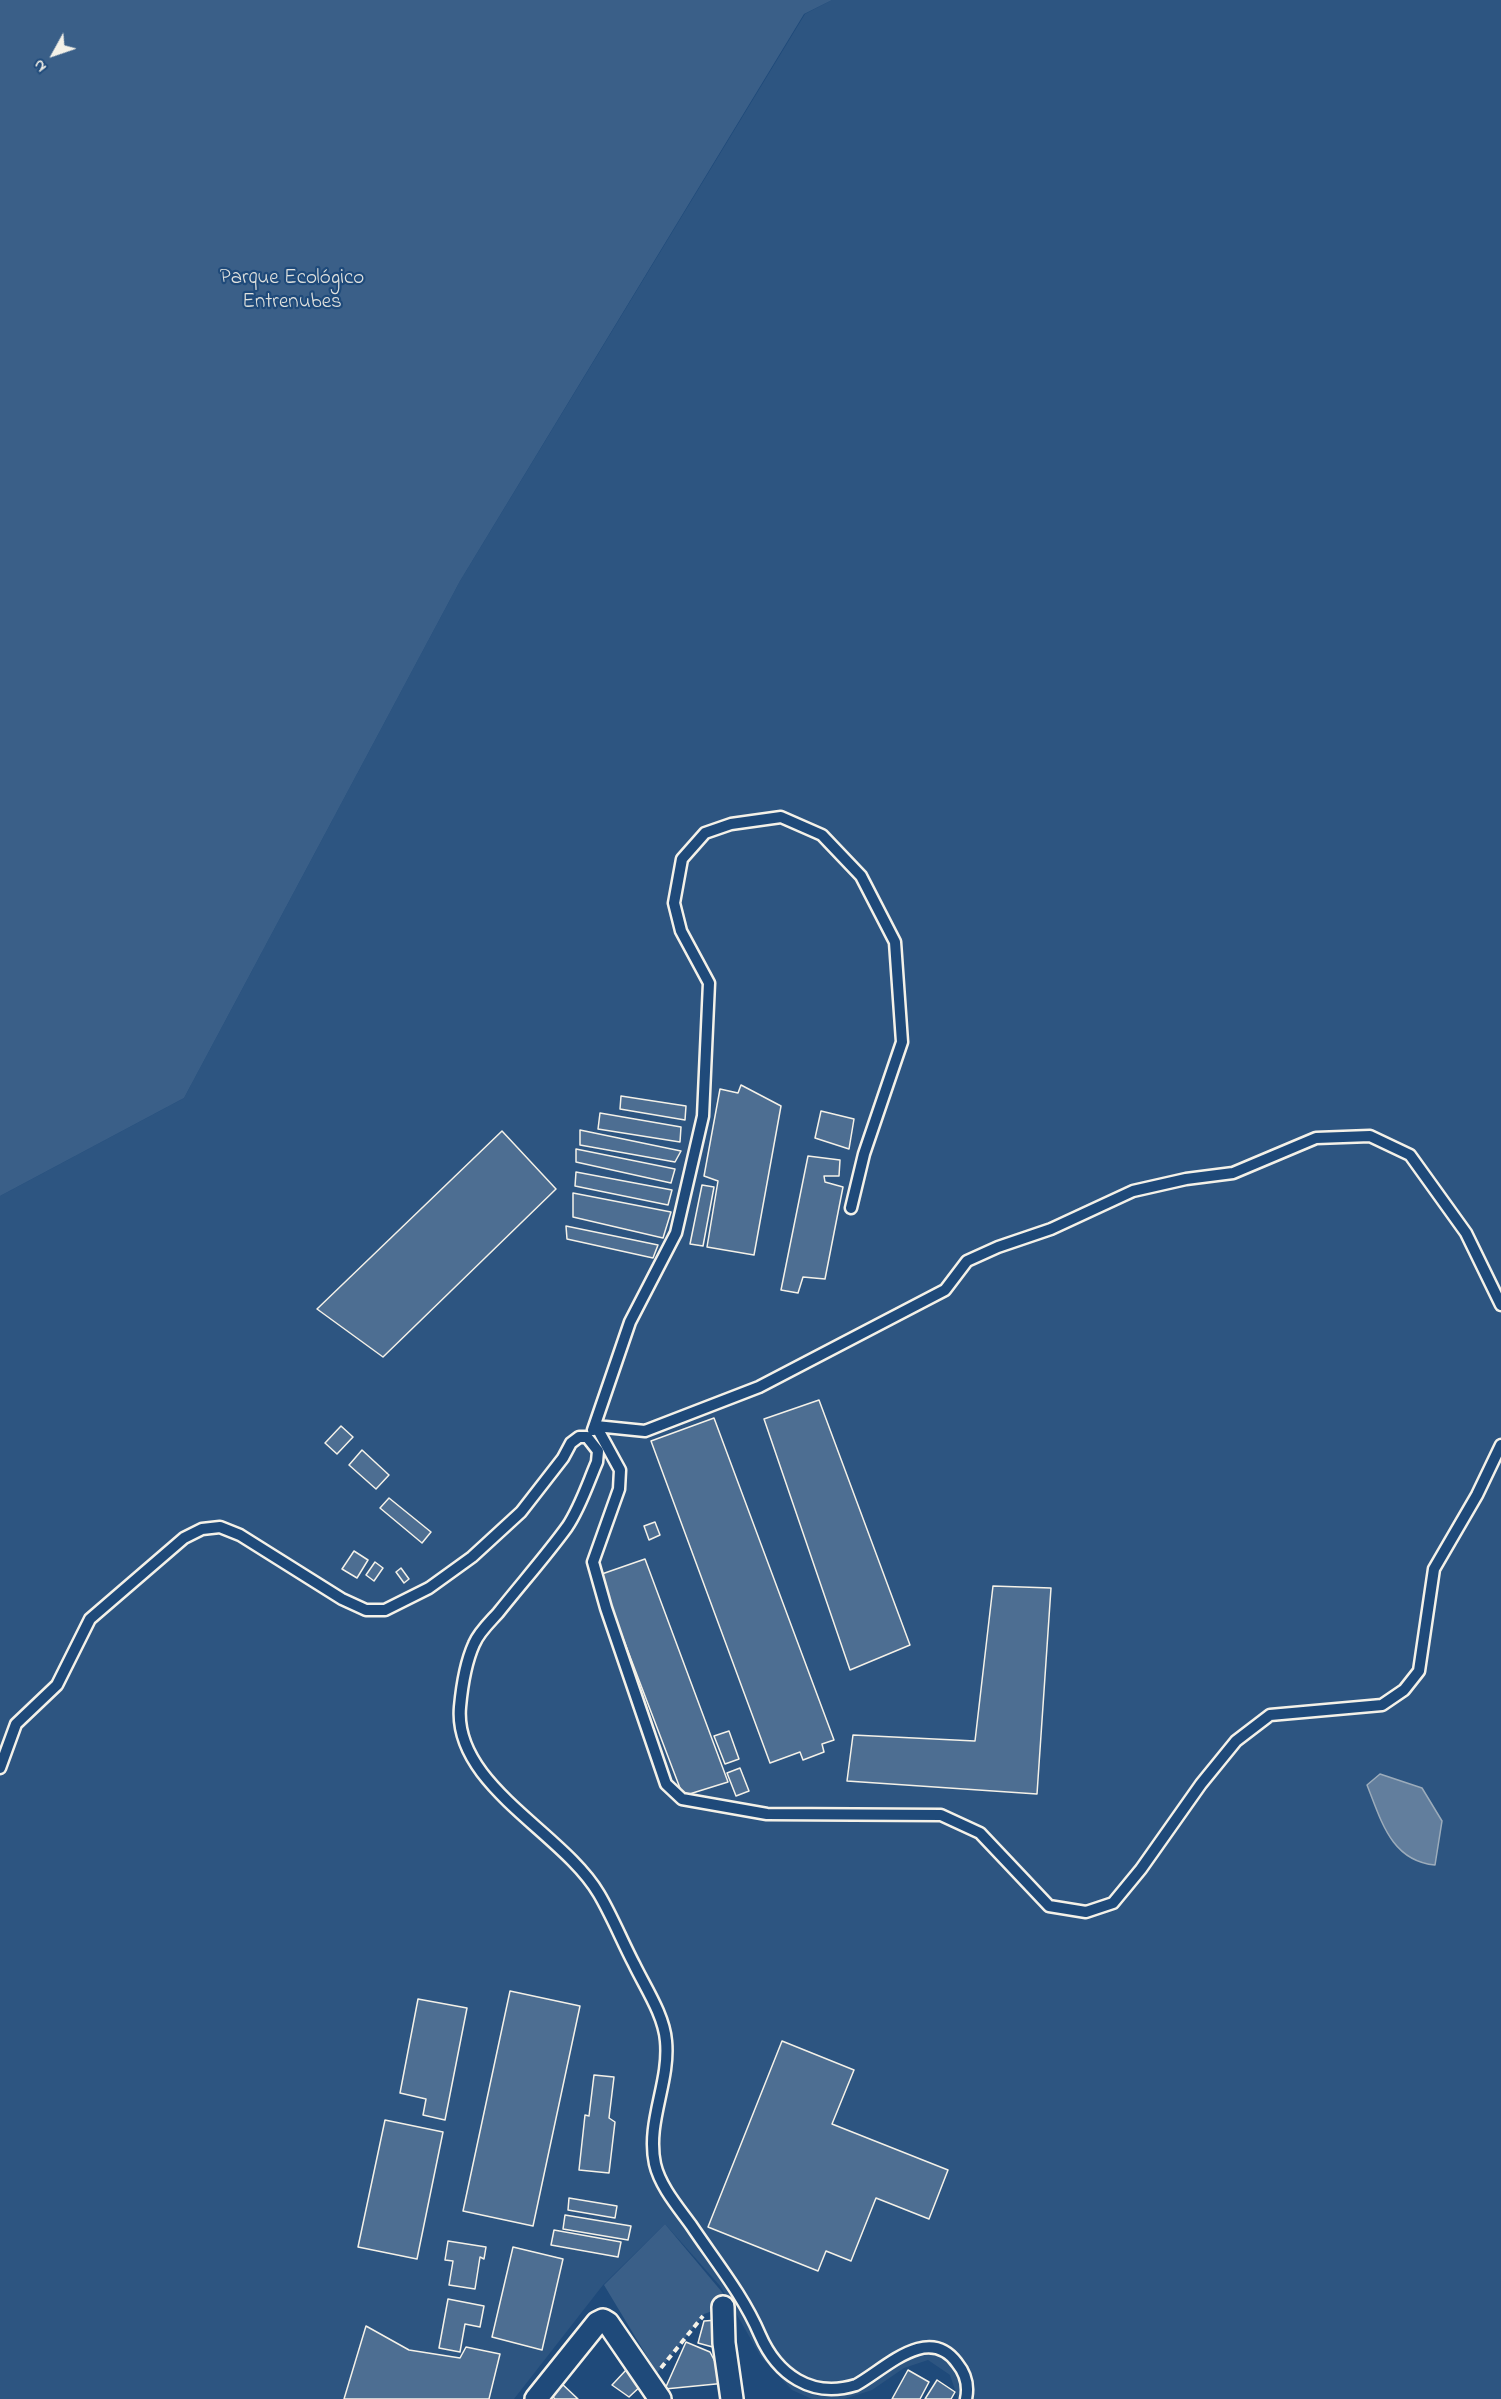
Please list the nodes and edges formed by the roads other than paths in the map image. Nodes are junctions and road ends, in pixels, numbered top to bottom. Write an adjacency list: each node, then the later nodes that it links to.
1 (851, 1208): 3 (lane)
2 (1501, 1305): 3 (lane)
3 (596, 1426): 4 (lane); 5 (lane)
4 (587, 1437): 6 (lane); 9 (lane)
5 (1501, 1445)
6 (0, 1768)
7 (723, 2307): 11 (street)
8 (654, 2391): 10 (street)
9 (967, 2396)
10 (536, 2399)
11 (732, 2399)

